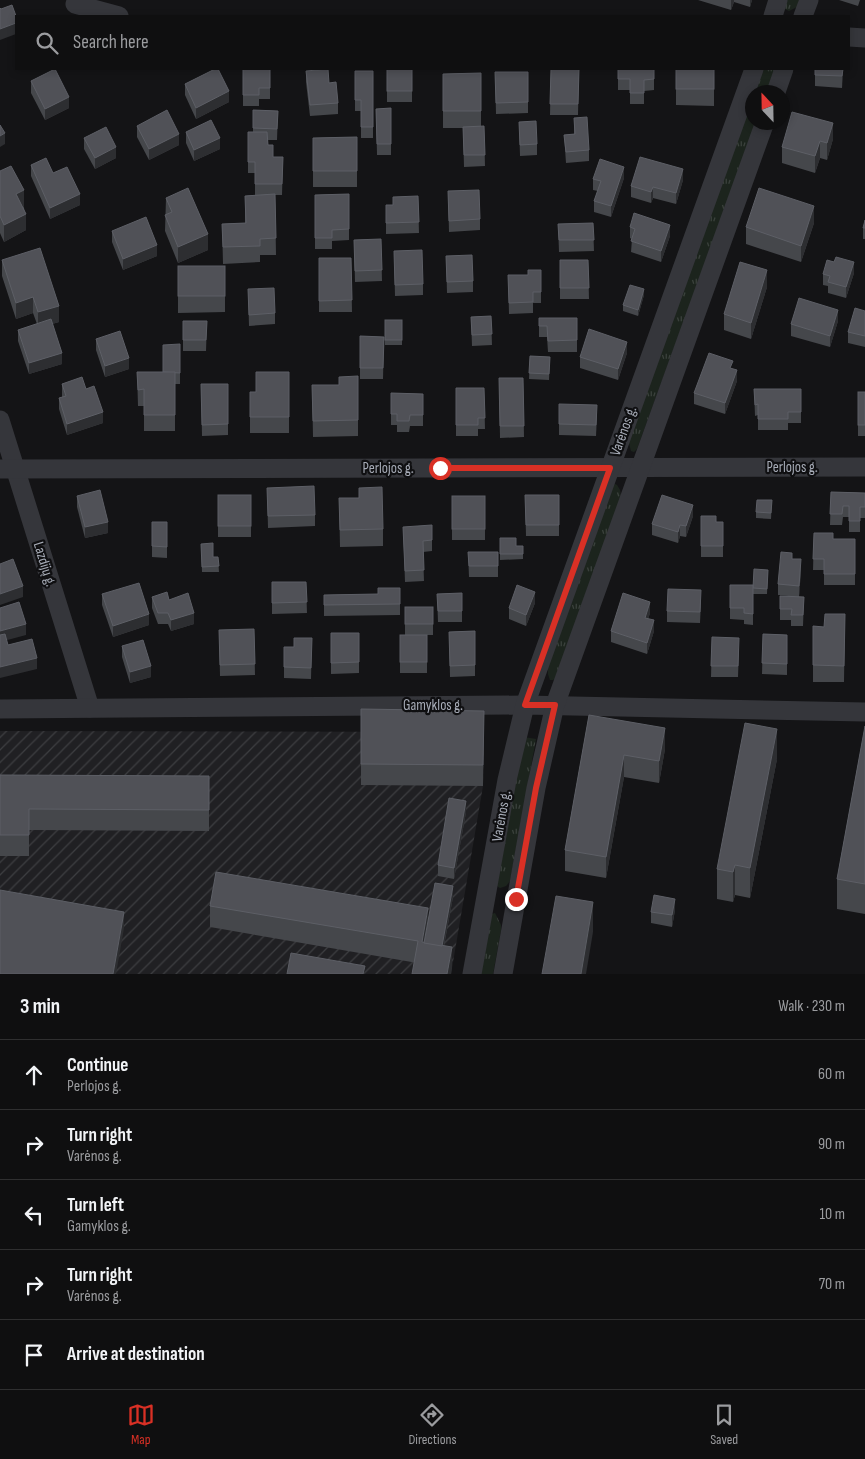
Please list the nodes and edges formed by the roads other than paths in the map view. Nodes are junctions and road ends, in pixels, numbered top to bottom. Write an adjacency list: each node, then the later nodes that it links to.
1 (778, 0): 5 (street)
2 (809, 0): 6 (street)
3 (76, 2): 4 (street)
4 (116, 15)
5 (773, 15)
6 (803, 15)
7 (850, 37): 8 (street)
8 (865, 38)
9 (754, 70): 16 (street, Varėnos g.)
10 (784, 70): 11 (street)
11 (778, 85)
12 (762, 130): 14 (street, Varėnos g.)
13 (0, 420): 17 (street, Lazdijų g.)
14 (641, 467): 15 (street, Perlojos g.); 16 (street, Perlojos g.); 19 (street, Varėnos g.)
15 (865, 467)
16 (610, 468): 17 (street, Perlojos g.); 18 (street, Varėnos g.)
17 (8, 469): 20 (street, Lazdijų g.)
18 (525, 705): 19 (street, Gamyklos g.); 20 (street, Gamyklos g.); 23 (street, Varėnos g.)
19 (555, 705): 22 (street, Gamyklos g.); 24 (street, Varėnos g.)
20 (90, 708): 21 (street, Gamyklos g.)
21 (0, 709)
22 (865, 712)
23 (472, 974)
24 (503, 974)

